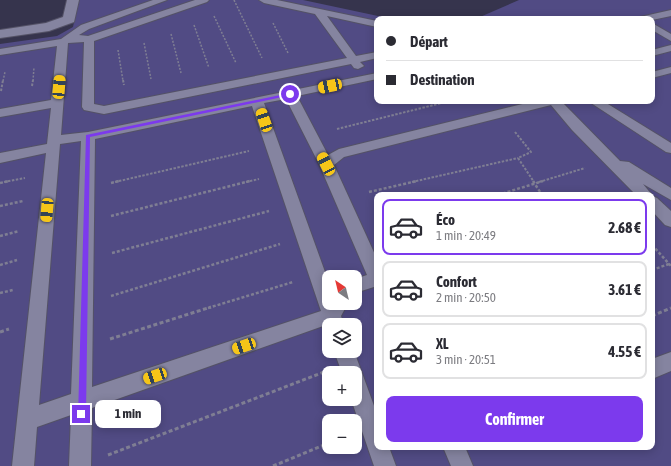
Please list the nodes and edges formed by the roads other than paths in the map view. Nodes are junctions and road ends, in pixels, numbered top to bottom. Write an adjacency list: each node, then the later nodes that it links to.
1 (73, 0): 10 (street)
2 (162, 0): 12 (lane)
3 (204, 0): 13 (lane)
4 (264, 0): 5 (lane)
5 (319, 12): 8 (lane); 18 (lane)
6 (671, 13): 7 (lane)
7 (655, 16)
8 (374, 23)
9 (655, 28): 11 (lane)
10 (0, 34)
11 (671, 38)
12 (66, 40): 13 (lane); 15 (lane); 24 (lane)
13 (89, 40): 18 (lane)
14 (671, 48): 16 (lane)
15 (0, 52)
16 (655, 52)
17 (374, 56): 18 (lane)
18 (353, 60): 21 (lane)
19 (671, 70): 20 (lane)
20 (655, 74)
21 (373, 77): 22 (lane)
22 (290, 94): 23 (lane); 36 (lane)
23 (258, 101): 29 (lane); 44 (lane)
24 (58, 103): 28 (lane); 32 (lane)
25 (538, 104): 36 (lane)
26 (557, 104): 33 (lane)
27 (599, 104): 31 (lane)
28 (0, 113)
29 (88, 136): 32 (lane); 47 (lane)
30 (671, 136): 31 (lane)
31 (657, 140): 34 (lane)
32 (54, 143): 35 (lane); 49 (lane)
33 (597, 147): 37 (lane); 38 (lane)
34 (671, 149)
35 (0, 158)
36 (326, 164): 41 (lane)
37 (642, 192)
38 (664, 192)
39 (655, 205): 40 (lane)
40 (671, 221)
41 (374, 272)
42 (374, 280): 43 (lane)
43 (362, 284)
44 (336, 314): 47 (lane)
45 (671, 361): 46 (lane)
46 (655, 368)
47 (82, 401): 49 (lane); 53 (lane)
48 (362, 401): 50 (lane)
49 (27, 420): 52 (lane)
50 (374, 435)
51 (379, 450): 54 (lane)
52 (23, 466)
53 (80, 466)
54 (385, 466)

